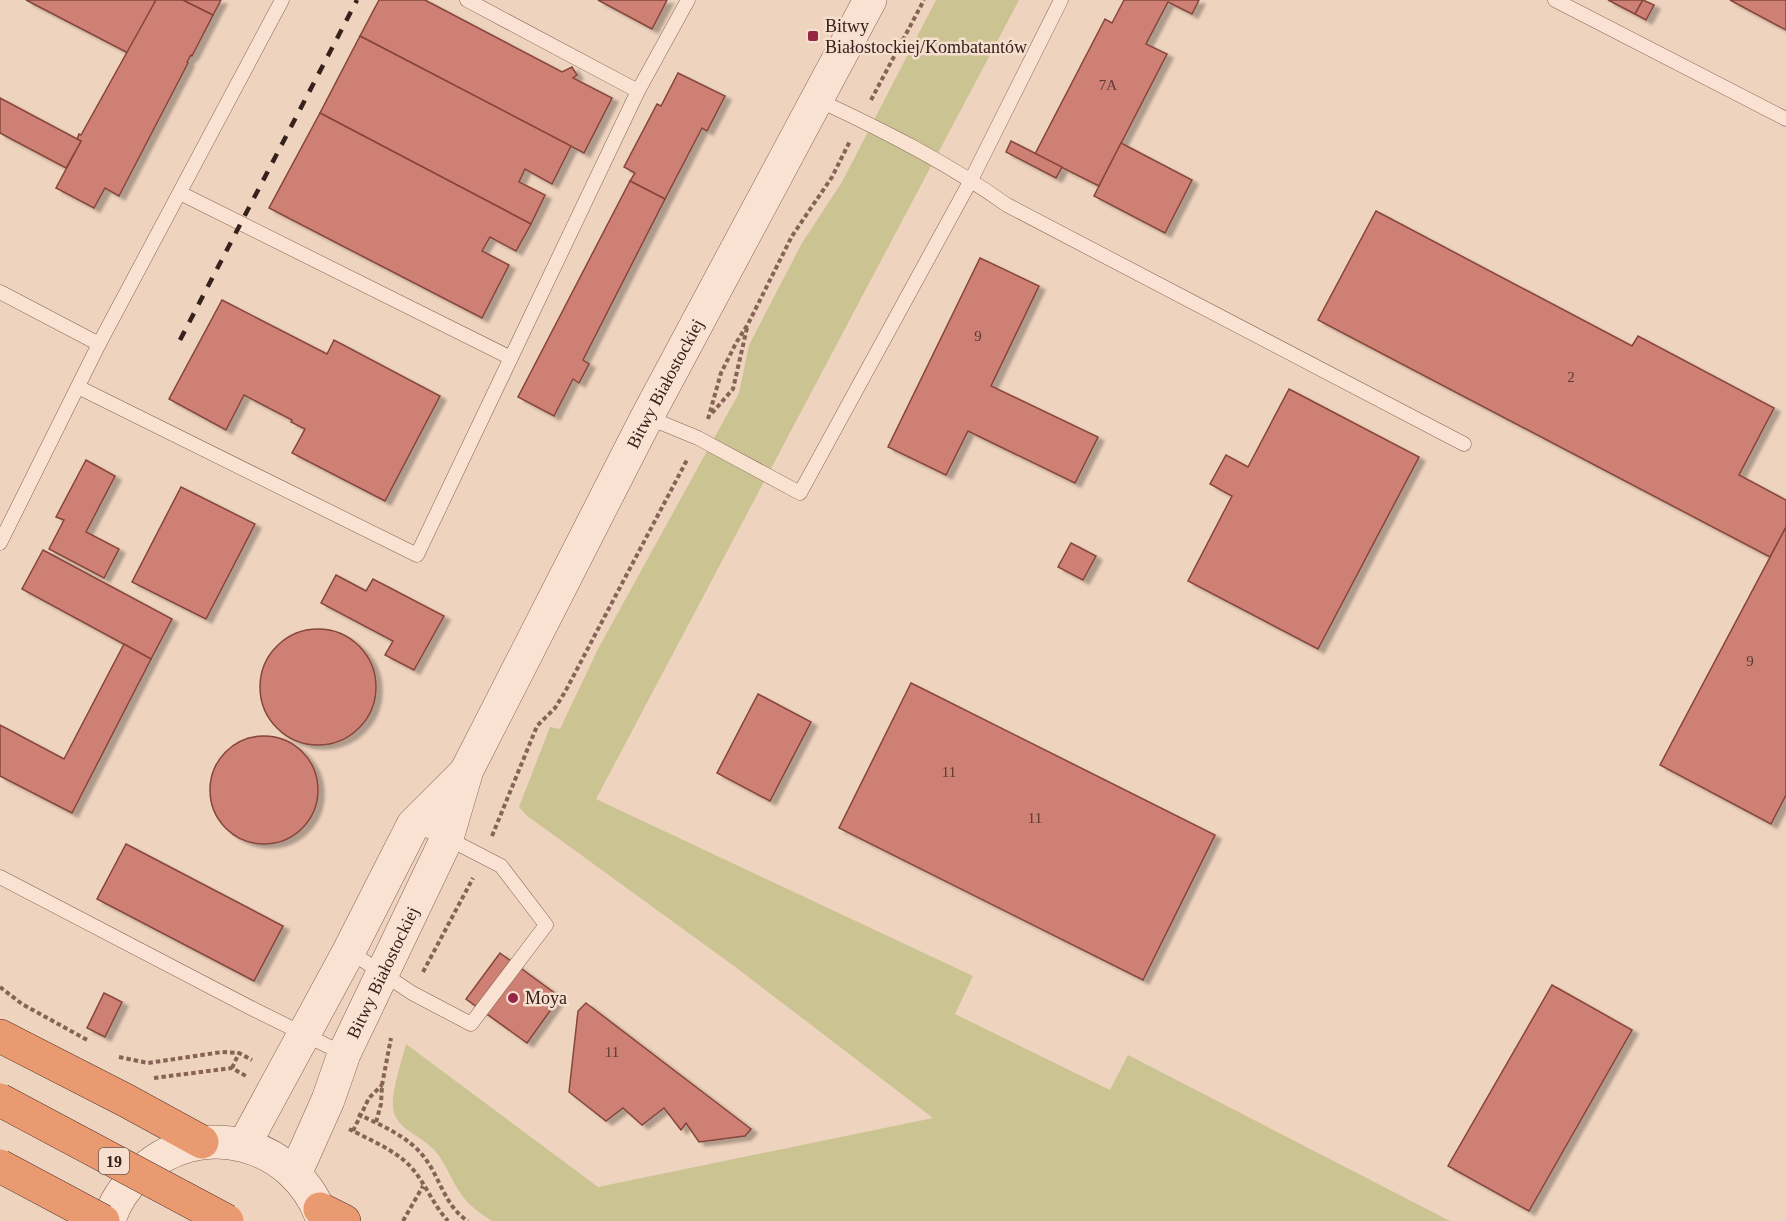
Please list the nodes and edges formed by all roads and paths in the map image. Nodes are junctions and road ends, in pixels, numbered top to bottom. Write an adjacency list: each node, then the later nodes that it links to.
1 (282, 0): 13 (lane)
2 (467, 0): 8 (lane)
3 (688, 0): 8 (lane)
4 (870, 0): 9 (street, Bitwy Białostockiej)
5 (924, 0): 11 (path)
6 (1061, 0): 12 (lane)
7 (1555, 0): 10 (lane)
8 (638, 91): 17 (lane)
9 (818, 100): 11 (lane); 20 (street, Bitwy Białostockiej)
10 (1786, 119)
11 (861, 120): 12 (lane); 15 (path)
12 (971, 180): 21 (lane); 22 (lane)
13 (180, 193): 16 (lane); 17 (lane)
14 (2, 297): 16 (lane)
15 (748, 324): 19 (path); 19 (path)
16 (99, 344): 18 (lane)
17 (511, 358): 18 (lane)
18 (78, 387): 23 (lane)
19 (710, 416): 21 (path)
20 (647, 417): 21 (lane); 24 (street, Bitwy Białostockiej)
21 (698, 438): 27 (path)
22 (1464, 444)
23 (0, 543)
24 (467, 770): 25 (street, Bitwy Białostockiej); 26 (street, Bitwy Białostockiej)
25 (413, 825): 26 (lane); 29 (street, Bitwy Białostockiej)
26 (447, 838): 27 (lane); 30 (street, Bitwy Białostockiej)
27 (484, 857): 32 (path); 32 (lane)
28 (0, 877): 33 (lane)
29 (349, 951): 30 (lane); 33 (street, Bitwy Białostockiej)
30 (381, 974): 32 (lane); 37 (street, Bitwy Białostockiej)
31 (0, 987): 35 (path)
32 (412, 993): 41 (path)
33 (305, 1034): 37 (lane); 40 (street, Bitwy Białostockiej)
34 (0, 1036): 46 (highway)
35 (98, 1046)
36 (239, 1053): 38 (path); 39 (path); 40 (path)
37 (344, 1054): 43 (street, Bitwy Białostockiej)
38 (117, 1057)
39 (232, 1068)
40 (281, 1074): 47 (street, Bitwy Białostockiej)
41 (382, 1085): 44 (path); 45 (path)
42 (0, 1100): 54 (highway, 19, bridge)
43 (328, 1100): 44 (path); 49 (street, Bitwy Białostockiej)
44 (361, 1116): 45 (path); 50 (path)
45 (375, 1122): 57 (path)
46 (202, 1142): 47 (street); 53 (street)
47 (244, 1145): 49 (street)
48 (0, 1166): 52 (highway, bridge)
49 (295, 1174): 51 (street)
50 (423, 1186): 55 (path); 56 (path)
51 (329, 1217)
52 (103, 1221)
53 (109, 1221)
54 (227, 1221)
55 (403, 1221)
56 (448, 1221)
57 (468, 1221)

